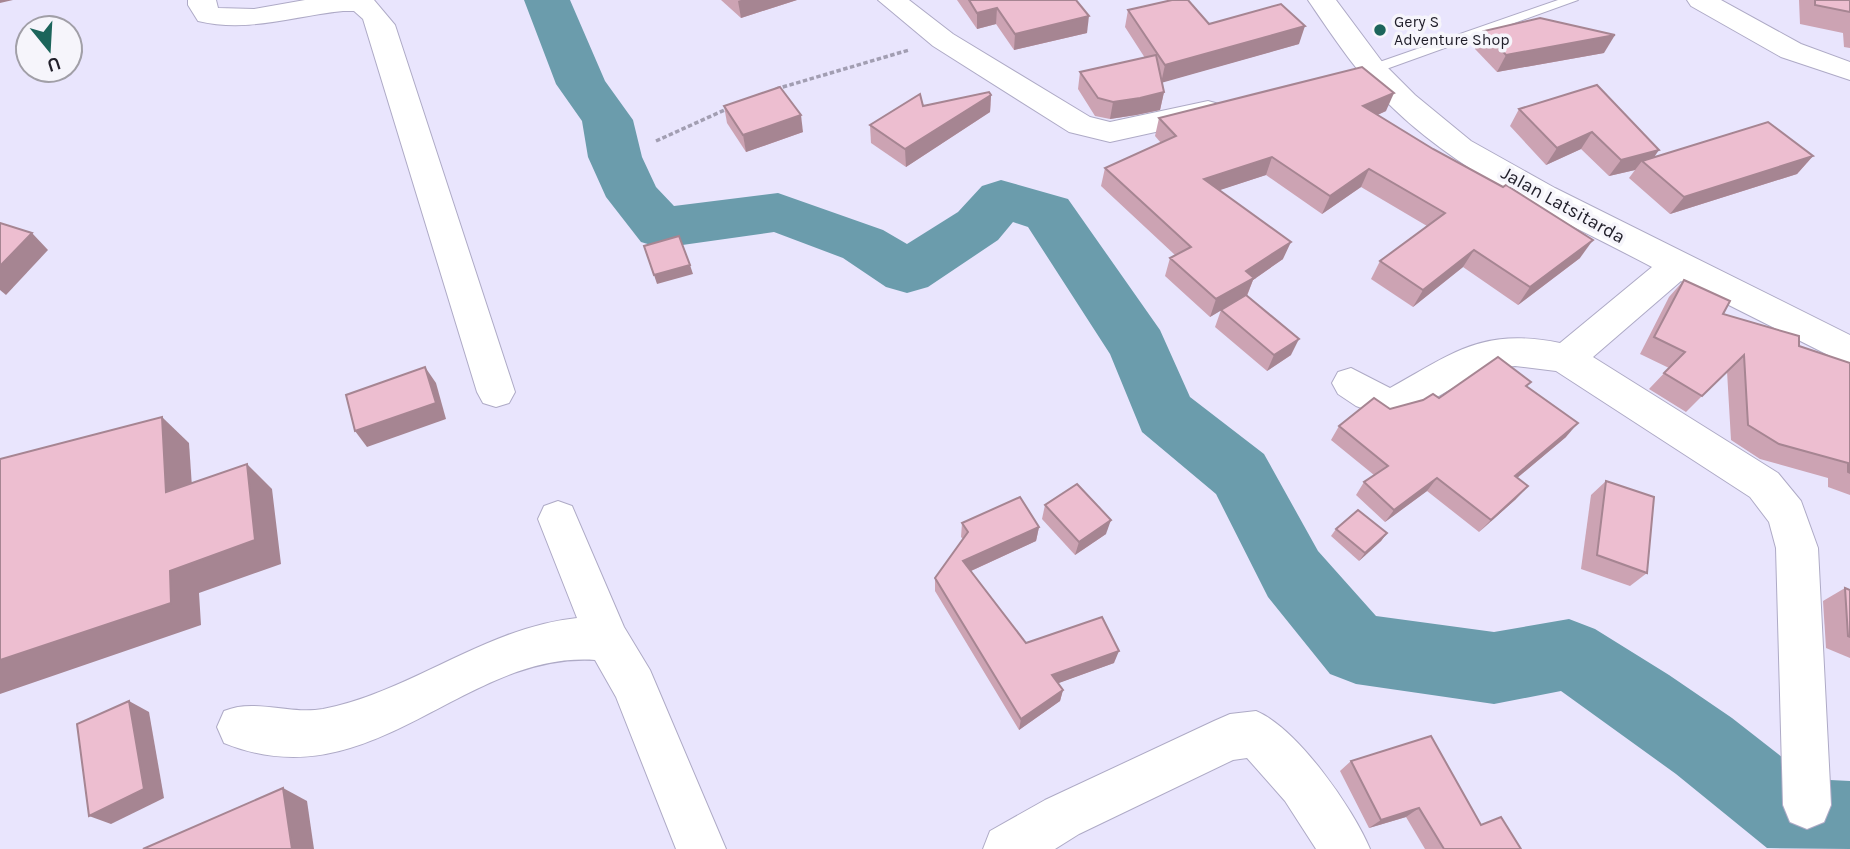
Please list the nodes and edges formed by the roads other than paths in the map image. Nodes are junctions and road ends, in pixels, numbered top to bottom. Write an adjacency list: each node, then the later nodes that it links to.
1 (202, 0): 13 (street)
2 (892, 0): 8 (street)
3 (1322, 0): 7 (street, Jalan Latsitarda)
4 (1571, 0): 7 (lane)
5 (1702, 0): 6 (street)
6 (1850, 71)
7 (1359, 72): 9 (street, Jalan Latsitarda)
8 (1238, 103)
9 (1676, 266): 10 (street, Jalan Latsitarda); 11 (street)
10 (1850, 352)
11 (1566, 359): 12 (street); 17 (street)
12 (1351, 383)
13 (496, 392)
14 (558, 519): 15 (street)
15 (608, 640): 16 (street); 18 (street)
16 (240, 727)
17 (1807, 805)
18 (701, 849)
19 (1008, 849): 20 (street)
20 (1345, 849)

